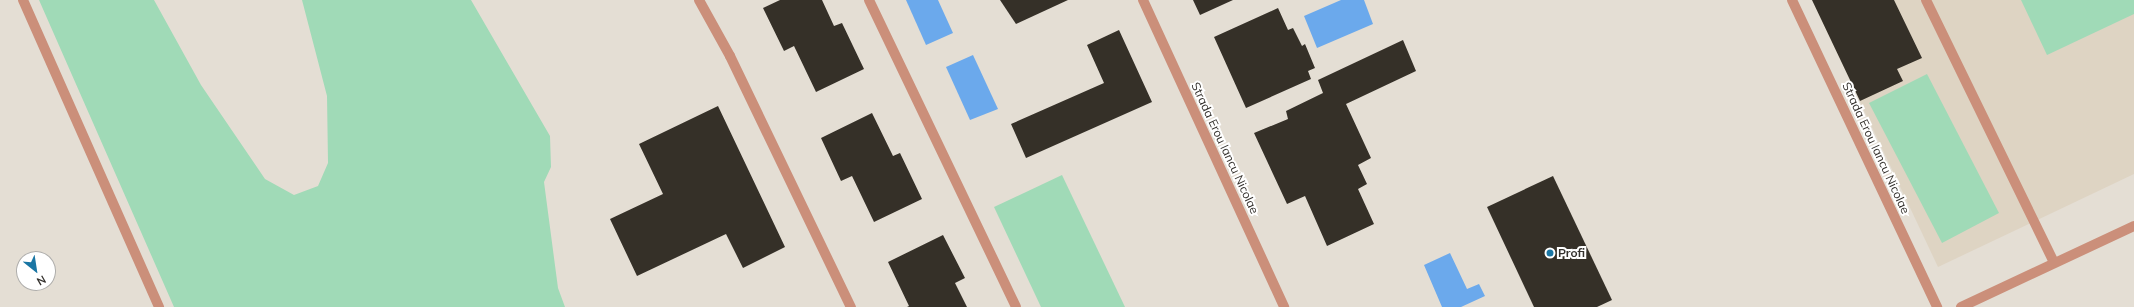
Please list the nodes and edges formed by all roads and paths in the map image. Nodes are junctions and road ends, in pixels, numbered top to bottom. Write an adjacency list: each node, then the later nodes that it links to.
1 (24, 0): 9 (street)
2 (699, 0): 10 (street)
3 (869, 0): 11 (street)
4 (1143, 0): 12 (street, Strada Erou Iancu Nicolae)
5 (1792, 0): 13 (street, Strada Erou Iancu Nicolae)
6 (1926, 0): 8 (street)
7 (2134, 226): 8 (street)
8 (2054, 263): 14 (street)
9 (159, 307)
10 (851, 307)
11 (1016, 307)
12 (1284, 307)
13 (1937, 307)
14 (1961, 307)

